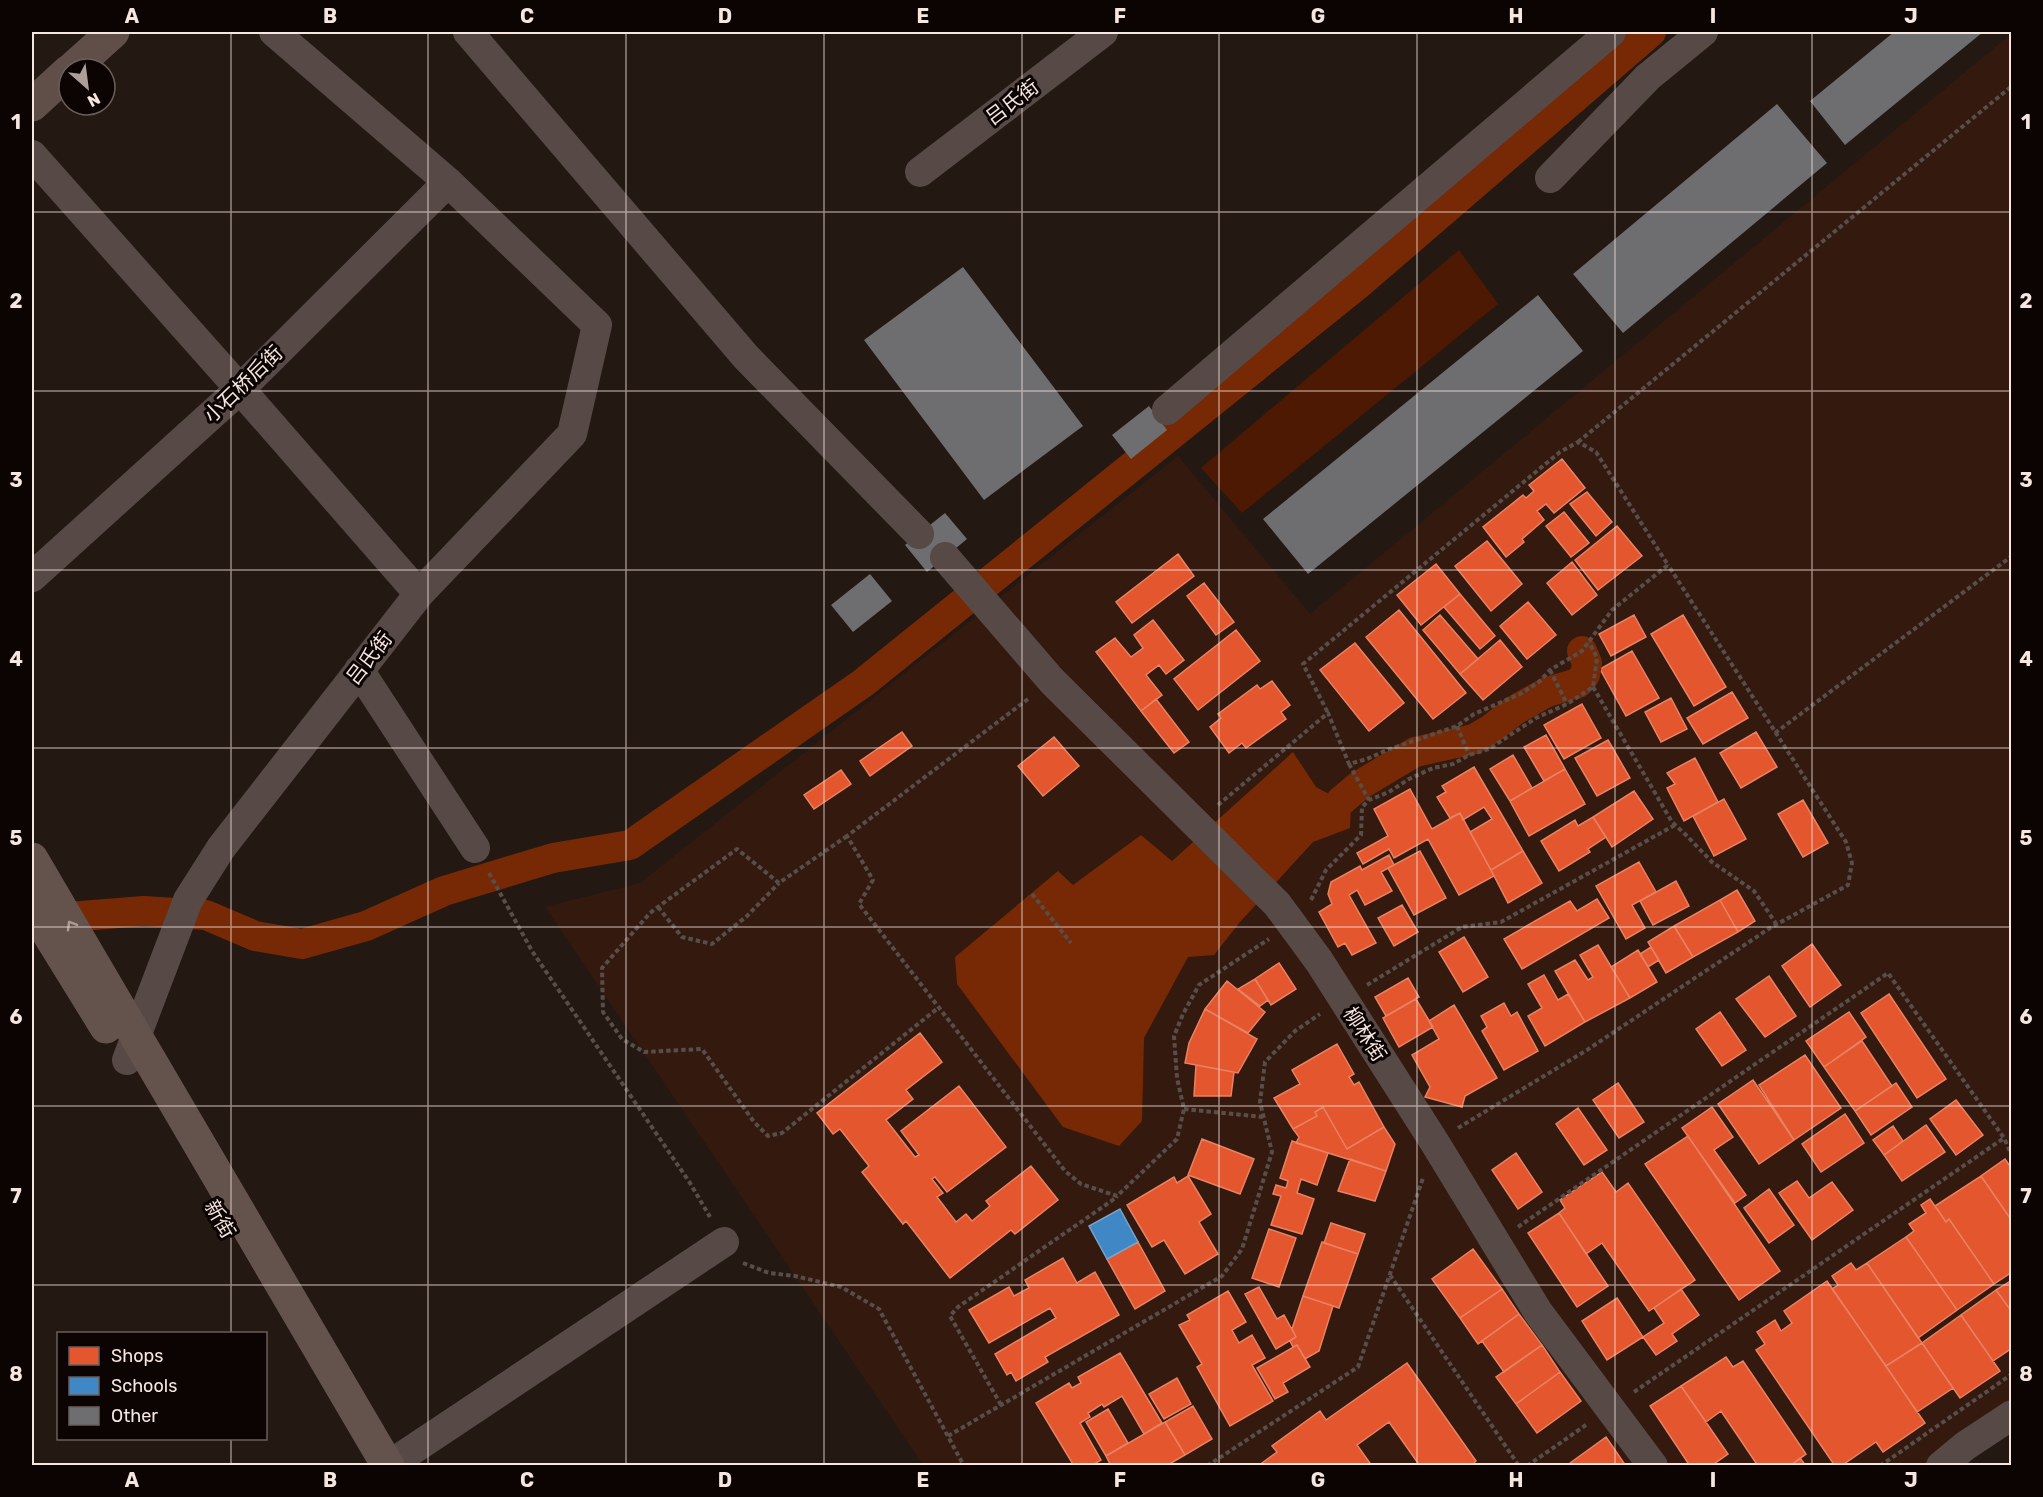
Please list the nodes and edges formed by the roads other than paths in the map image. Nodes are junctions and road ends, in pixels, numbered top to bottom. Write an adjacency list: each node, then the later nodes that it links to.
1 (113, 32): 7 (highway)
2 (274, 32): 13 (street)
3 (468, 32): 16 (street)
4 (1103, 32): 11 (street, 吕氏街)
5 (1611, 32): 15 (street)
6 (1703, 32): 12 (street)
7 (85, 57)
8 (57, 82): 9 (highway)
9 (32, 105)
10 (32, 155): 14 (street)
11 (920, 172)
12 (1550, 178)
13 (448, 182): 14 (street, 小石桥后街); 19 (street, 吕氏街)
14 (240, 389): 18 (street, 小石桥后街); 19 (street)
15 (1167, 410)
16 (919, 534)
17 (945, 557): 30 (street, 柳林街)
18 (32, 578)
19 (419, 594): 20 (street, 吕氏街)
20 (359, 670): 21 (street); 25 (street, 吕氏街)
21 (476, 848)
22 (32, 858): 24 (main road, one-way to 22)
23 (32, 907): 24 (main road)
24 (86, 975): 25 (main road, 新街)
25 (131, 1048): 28 (main road); 29 (main road, 新街)
26 (724, 1242): 28 (street)
27 (2012, 1415): 31 (street)
28 (388, 1465)
29 (365, 1466)
30 (1653, 1466)
31 (1941, 1466)

